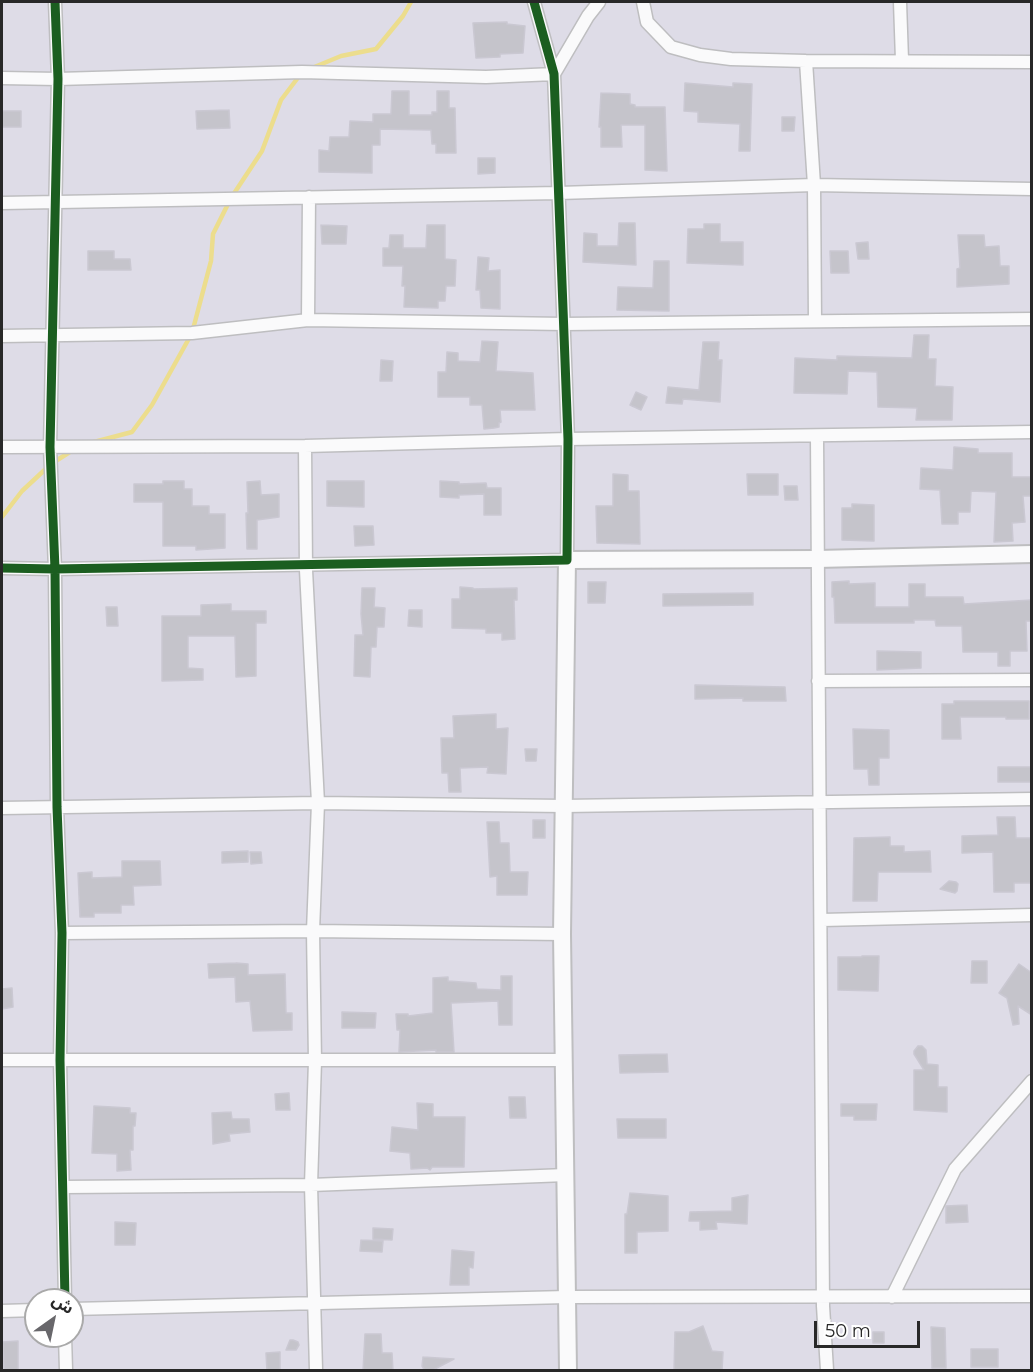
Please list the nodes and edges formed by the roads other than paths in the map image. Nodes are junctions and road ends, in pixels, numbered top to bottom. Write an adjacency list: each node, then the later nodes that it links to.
1 (55, 2): 11 (street)
2 (534, 2): 9 (street)
3 (599, 2): 9 (street)
4 (643, 2): 7 (street)
5 (900, 2): 6 (street)
6 (902, 60): 7 (street); 8 (street)
7 (806, 61): 12 (street)
8 (1032, 62)
9 (554, 74): 11 (street); 14 (street)
10 (2, 78): 11 (street)
11 (58, 79): 16 (street)
12 (814, 185): 13 (street); 14 (street); 20 (street)
13 (1032, 189)
14 (559, 193): 15 (street); 21 (street)
15 (309, 197): 16 (street); 19 (street)
16 (55, 202): 17 (street); 23 (street)
17 (2, 203)
18 (1032, 319): 20 (street)
19 (308, 320): 21 (street); 23 (street)
20 (815, 321): 21 (street)
21 (564, 324): 26 (street)
22 (2, 336): 23 (street)
23 (52, 336): 29 (street)
24 (1032, 432): 25 (street)
25 (817, 437): 26 (street); 31 (street)
26 (568, 439): 27 (street); 32 (street)
27 (305, 446): 29 (street); 33 (street)
28 (2, 447): 29 (street)
29 (50, 447): 35 (street)
30 (1032, 554): 31 (main road)
31 (817, 559): 32 (main road); 37 (street)
32 (567, 560): 33 (street); 41 (main road)
33 (306, 565): 35 (street); 40 (street)
34 (2, 568): 35 (street)
35 (55, 569): 42 (street)
36 (1032, 680): 37 (street)
37 (818, 681): 39 (street)
38 (1032, 799): 39 (street)
39 (820, 801): 41 (street); 45 (street)
40 (318, 803): 41 (street); 42 (street); 46 (street)
41 (564, 806): 48 (main road)
42 (57, 807): 43 (street); 47 (street)
43 (2, 808)
44 (1032, 915): 45 (street)
45 (822, 920): 59 (street)
46 (313, 932): 47 (street); 48 (street); 52 (street)
47 (62, 933): 50 (street)
48 (562, 934): 51 (main road)
49 (2, 1060): 50 (street)
50 (60, 1060): 52 (street); 56 (street)
51 (565, 1060): 52 (street); 54 (main road)
52 (315, 1061): 55 (street)
53 (1032, 1080): 60 (street)
54 (566, 1175): 55 (street); 61 (main road)
55 (311, 1185): 56 (street); 62 (street)
56 (63, 1187): 57 (street)
57 (65, 1288)
58 (1032, 1296): 60 (street)
59 (823, 1297): 60 (street); 61 (street); 70 (street)
60 (892, 1297)
61 (567, 1298): 62 (street); 69 (main road)
62 (314, 1305): 64 (street); 68 (street)
63 (24, 1310): 65 (street)
64 (84, 1310)
65 (2, 1311)
66 (65, 1348): 67 (street)
67 (66, 1371)
68 (316, 1371)
69 (568, 1371)
70 (827, 1371)

